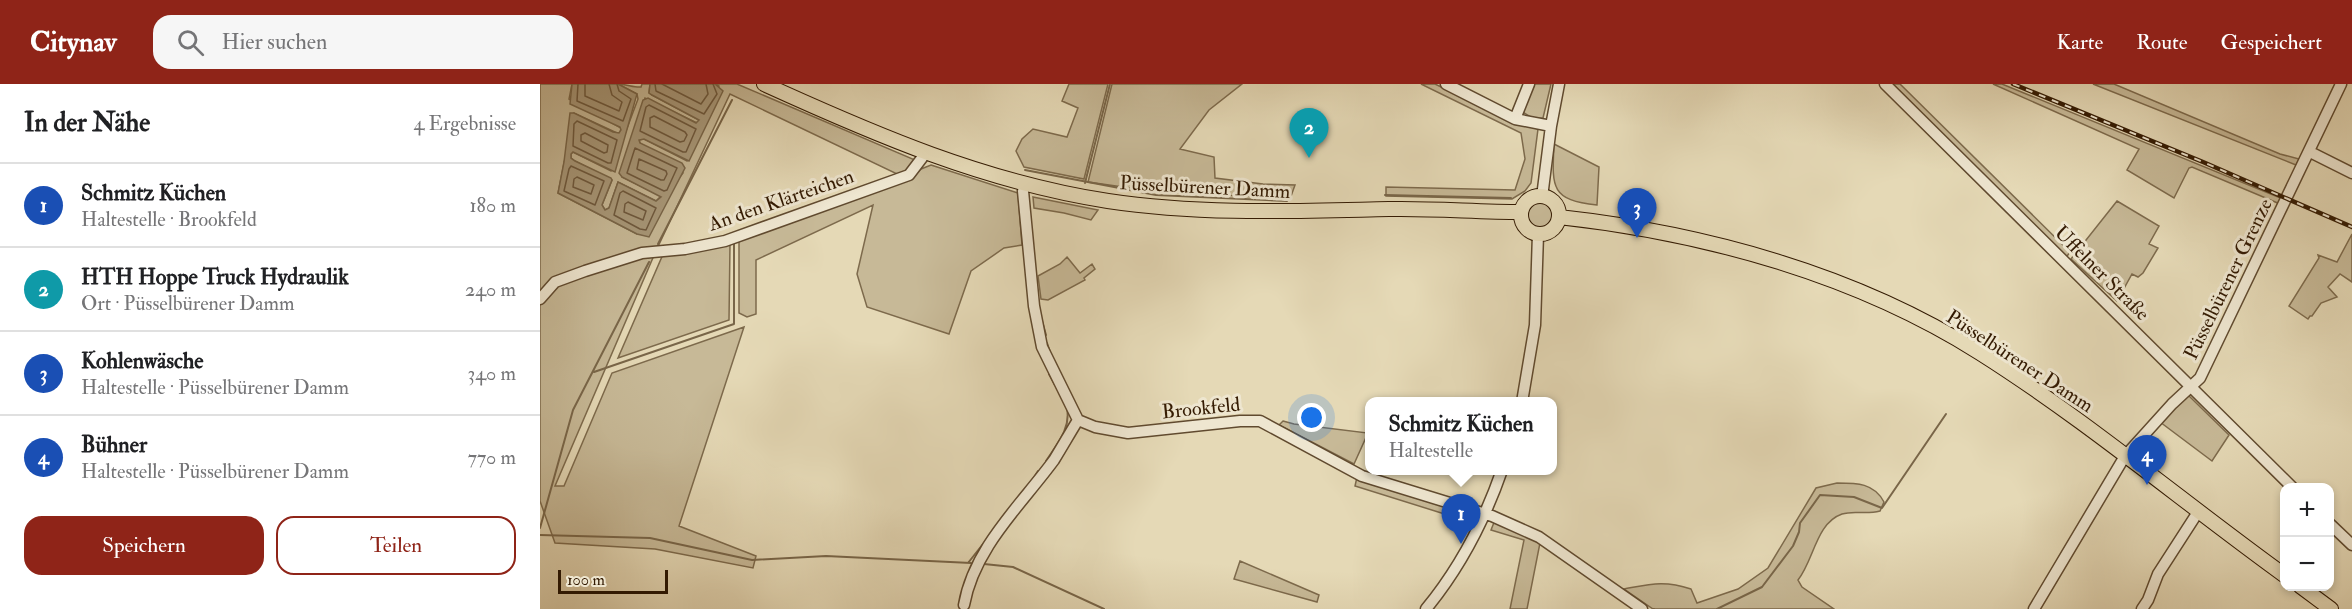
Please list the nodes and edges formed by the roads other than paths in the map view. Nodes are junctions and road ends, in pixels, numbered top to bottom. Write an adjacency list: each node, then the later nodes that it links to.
1 (764, 84): 10 (main road, Püsselbürener Damm)
2 (1446, 84): 7 (street)
3 (1529, 84): 7 (street)
4 (1559, 84): 8 (street)
5 (1885, 84): 18 (street, Uffelner Straße)
6 (2341, 84): 9 (street, Püsselbürener Grenze)
7 (1515, 119): 8 (street)
8 (1551, 126): 13 (street)
9 (2310, 152): 11 (street); 18 (street, Püsselbürener Grenze)
10 (925, 154): 12 (main road, Püsselbürener Damm); 17 (street, An den Klärteichen)
11 (2352, 173)
12 (1025, 184): 14 (main road, Püsselbürener Damm); 20 (street)
13 (1542, 197): 14 (main road); 15 (main road)
14 (1521, 212): 16 (main road)
15 (1559, 217): 16 (main road); 21 (main road, Püsselbürener Damm)
16 (1538, 234): 19 (street)
17 (540, 300)
18 (2192, 387): 21 (street, Püsselbürener Grenze); 23 (street, Uffelner Straße)
19 (1523, 397)
20 (1078, 420): 25 (street, Brookfeld); 30 (street)
21 (2125, 456): 24 (main road, Püsselbürener Damm); 33 (street, Püsselbürener Grenze)
22 (1500, 475): 25 (street)
23 (2288, 483)
24 (2198, 512): 28 (main road, Püsselbürener Damm); 34 (street)
25 (1484, 514): 31 (street); 32 (street, Brookfeld)
26 (2334, 528): 27 (street)
27 (2352, 545)
28 (2280, 572)
29 (2307, 591): 35 (main road)
30 (964, 605)
31 (1426, 609)
32 (1642, 609)
33 (2034, 609)
34 (2142, 609)
35 (2331, 609)

